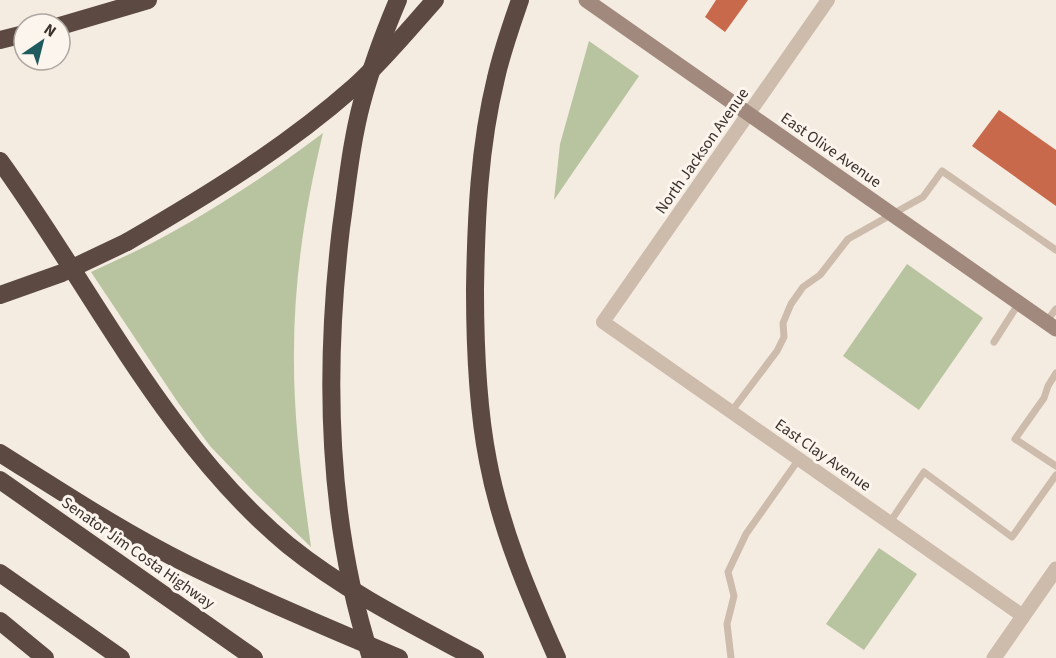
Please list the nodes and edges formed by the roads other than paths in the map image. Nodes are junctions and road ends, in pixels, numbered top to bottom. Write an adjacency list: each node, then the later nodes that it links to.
1 (147, 0): 7 (highway)
2 (398, 0): 33 (highway, bridge)
3 (435, 0): 12 (highway, bridge)
4 (520, 0): 36 (highway)
5 (586, 0): 8 (main road, East Olive Avenue)
6 (828, 0): 8 (street, North Jackson Avenue)
7 (72, 22)
8 (748, 114): 10 (main road, East Olive Avenue); 15 (street, North Jackson Avenue)
9 (0, 161): 35 (highway)
10 (892, 215): 11 (lane); 13 (main road, East Olive Avenue); 19 (lane)
11 (1056, 250)
12 (0, 295)
13 (1019, 303): 16 (main road, East Olive Avenue); 17 (lane)
14 (1056, 309): 16 (lane)
15 (603, 322): 19 (street, East Clay Avenue)
16 (1051, 326)
17 (994, 342)
18 (1055, 376): 22 (lane)
19 (731, 411): 21 (street, East Clay Avenue)
20 (0, 453): 34 (highway)
21 (799, 459): 25 (street, East Clay Avenue); 37 (lane)
22 (1056, 466)
23 (1056, 475): 25 (lane)
24 (0, 480): 32 (highway, Senator Jim Costa Highway)
25 (890, 522): 28 (street, East Clay Avenue)
26 (1056, 569): 28 (street)
27 (0, 573): 31 (highway)
28 (1023, 616): 38 (street)
29 (0, 621): 30 (highway)
30 (45, 658)
31 (121, 658)
32 (254, 658)
33 (371, 658)
34 (399, 658)
35 (475, 658)
36 (557, 658)
37 (731, 658)
38 (994, 658)

